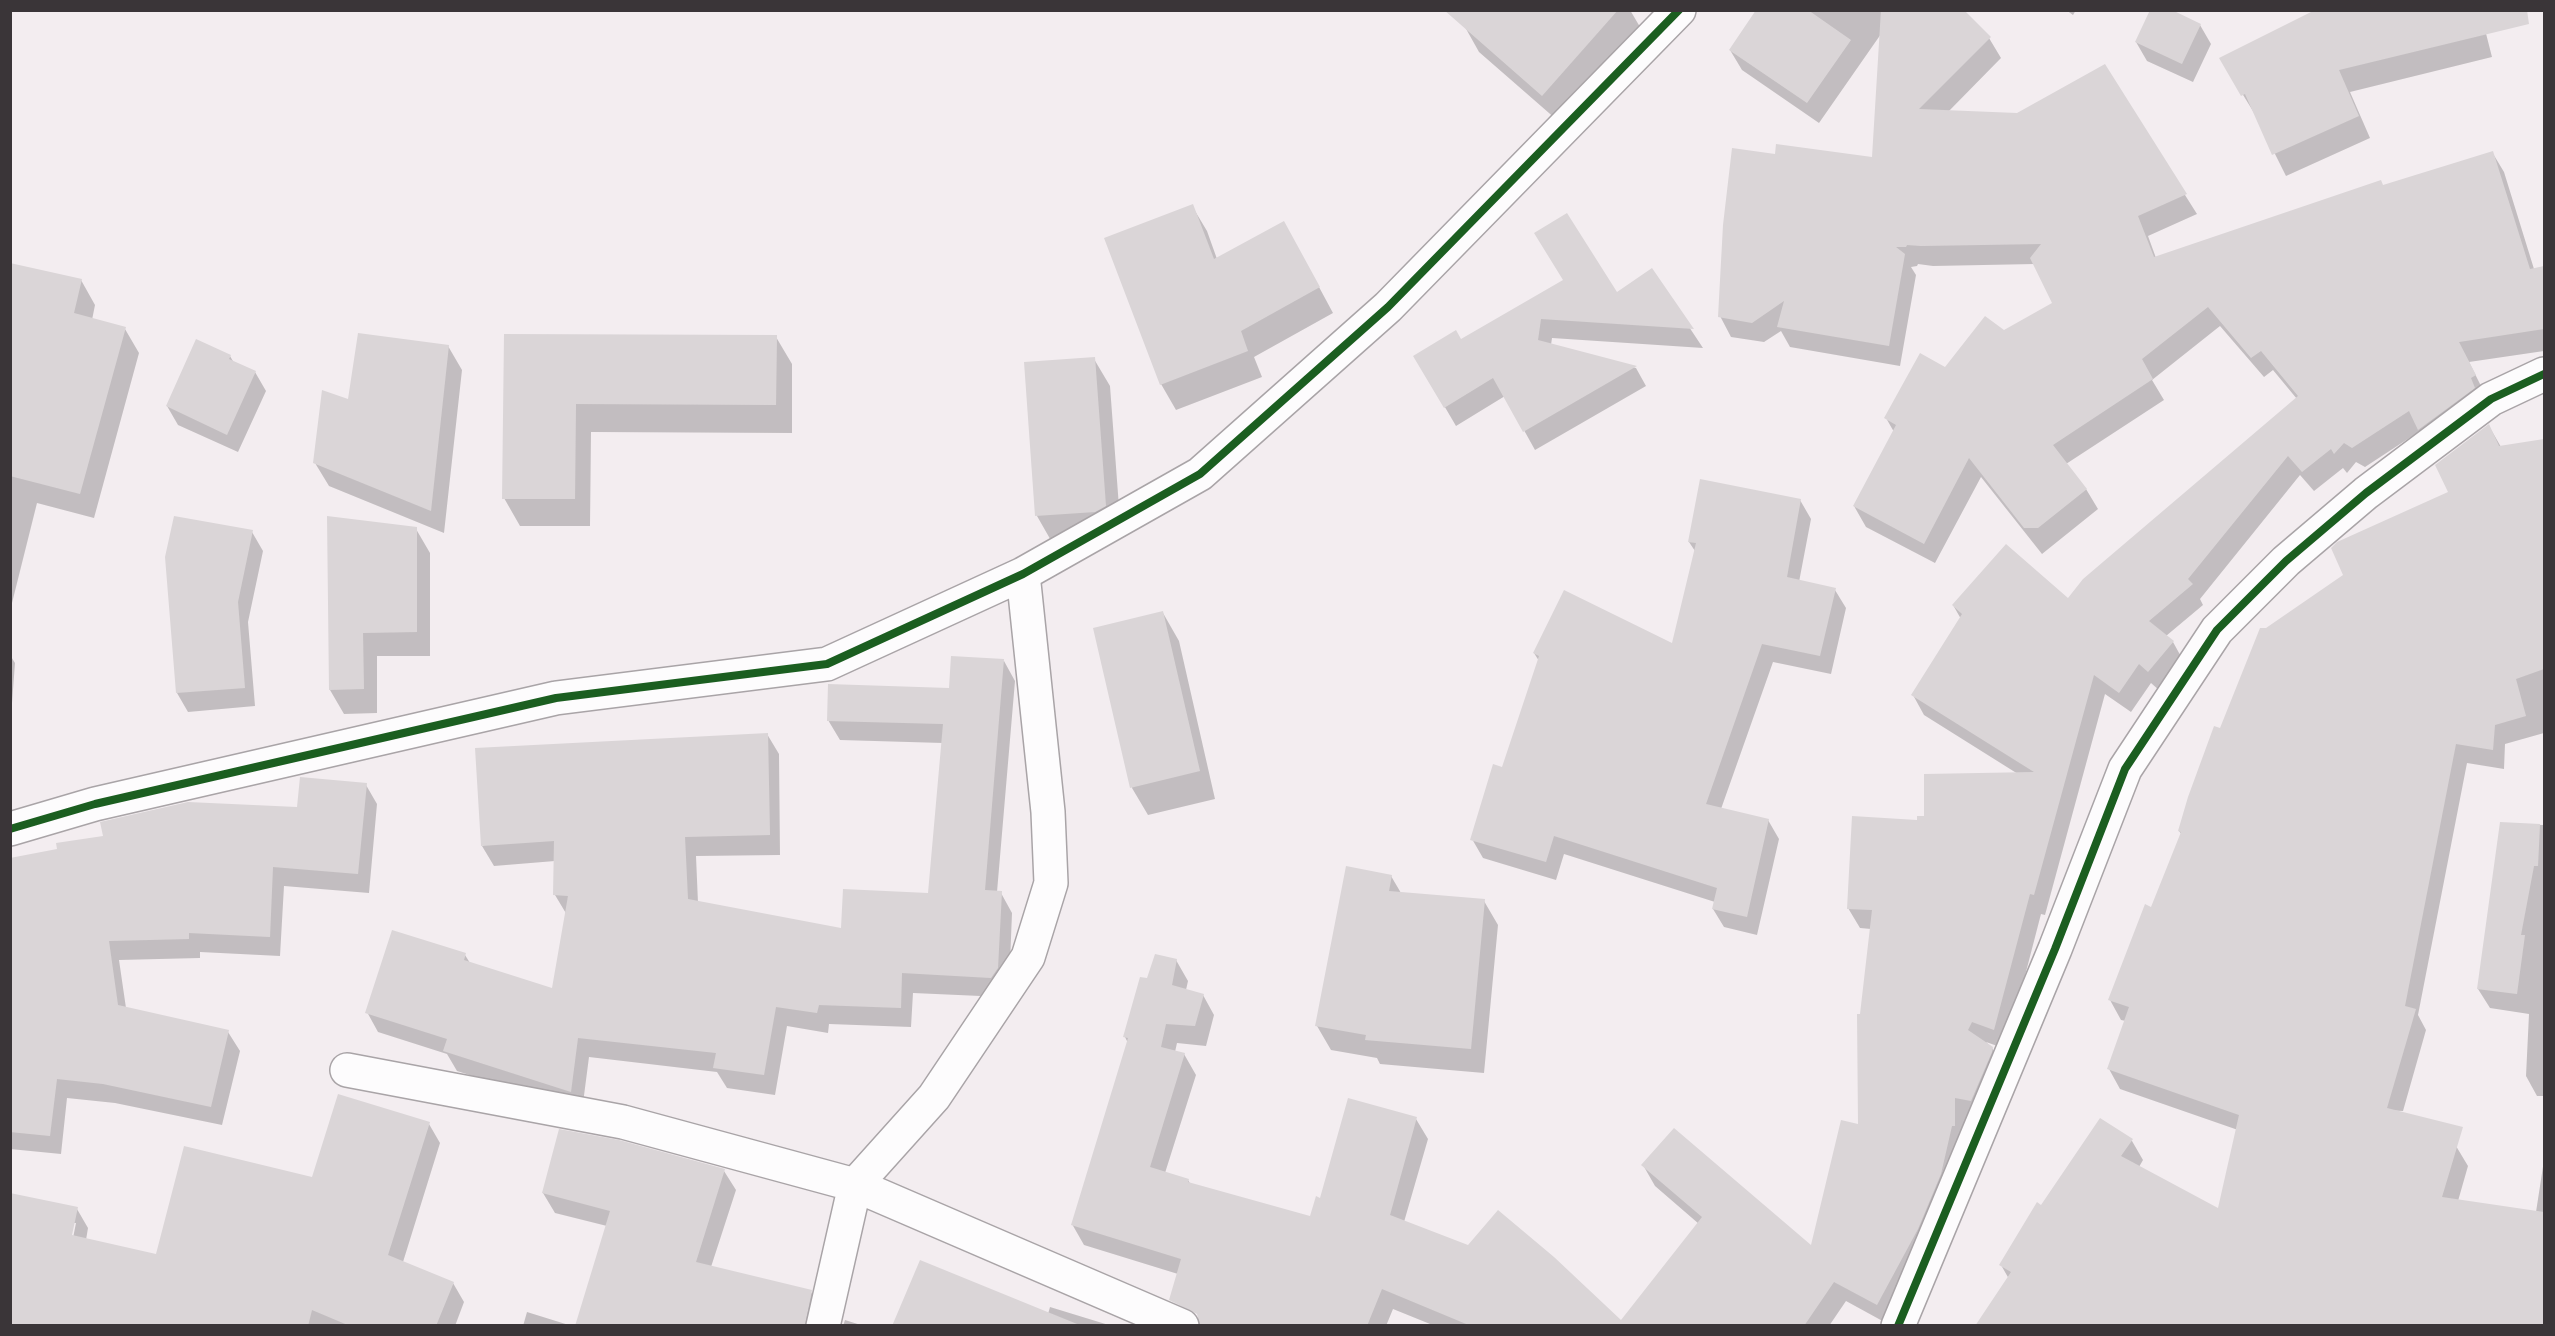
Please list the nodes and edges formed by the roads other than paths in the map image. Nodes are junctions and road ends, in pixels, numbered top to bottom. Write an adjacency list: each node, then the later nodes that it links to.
1 (1679, 10): 3 (street)
2 (2544, 374): 9 (street)
3 (1023, 574): 4 (street); 6 (street)
4 (10, 829)
5 (346, 1070): 6 (street)
6 (855, 1185): 7 (street); 8 (street)
7 (823, 1326)
8 (1182, 1326)
9 (1898, 1326)

